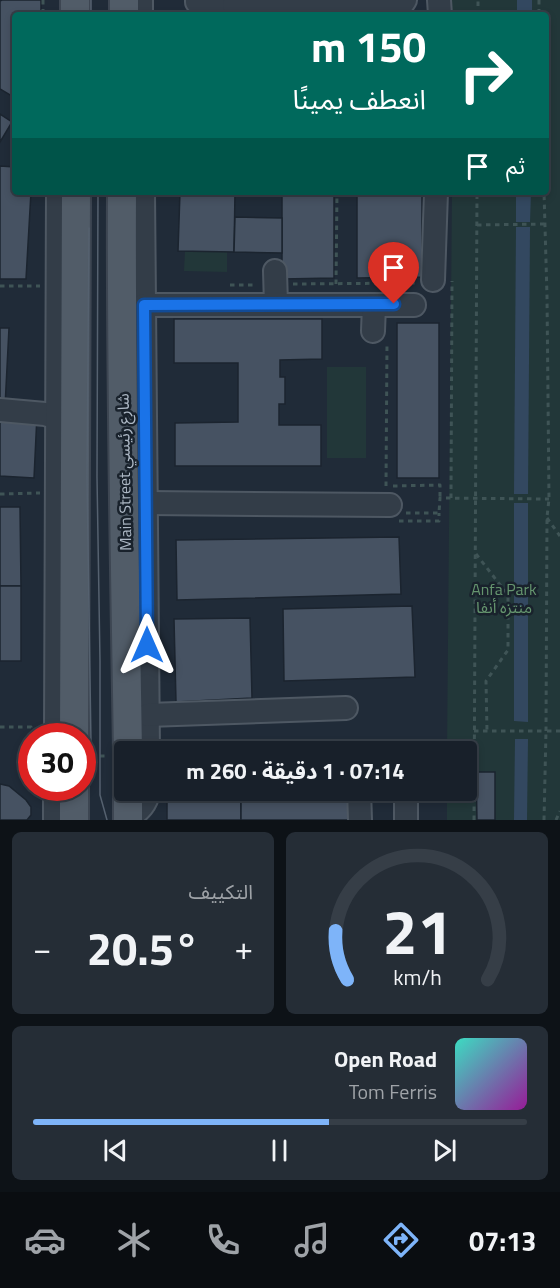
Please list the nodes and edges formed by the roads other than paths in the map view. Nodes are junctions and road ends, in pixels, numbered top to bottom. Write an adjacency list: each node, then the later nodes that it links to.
1 (405, 0): 6 (street)
2 (265, 2): 3 (street); 5 (street)
3 (301, 2): 4 (street)
4 (336, 2): 6 (street)
5 (234, 3): 7 (street)
6 (369, 3)
7 (194, 6)
8 (58, 195): 21 (street)
9 (76, 195): 27 (main road)
10 (122, 195): 28 (main road, Main Street شارع رئيسي)
11 (143, 195): 16 (street, Main Street شارع رئيسي)
12 (436, 195): 14 (street)
13 (275, 271): 17 (street)
14 (443, 277)
15 (374, 304): 17 (street); 18 (street); 19 (street)
16 (144, 305): 17 (street); 23 (street, Main Street شارع رئيسي)
17 (276, 305)
18 (414, 305)
19 (380, 334)
20 (0, 410): 21 (street)
21 (57, 417): 26 (street)
22 (388, 495): 23 (street)
23 (146, 504): 25 (street, Main Street شارع رئيسي)
24 (346, 708): 25 (street)
25 (148, 715): 29 (street, Main Street شارع رئيسي)
26 (56, 723)
27 (74, 723)
28 (122, 741)
29 (148, 741)
30 (55, 801): 36 (street)
31 (74, 801): 37 (main road)
32 (145, 801): 35 (street)
33 (359, 801): 38 (street)
34 (406, 801): 39 (street)
35 (128, 809)
36 (55, 820)
37 (74, 820)
38 (360, 820)
39 (406, 820)

